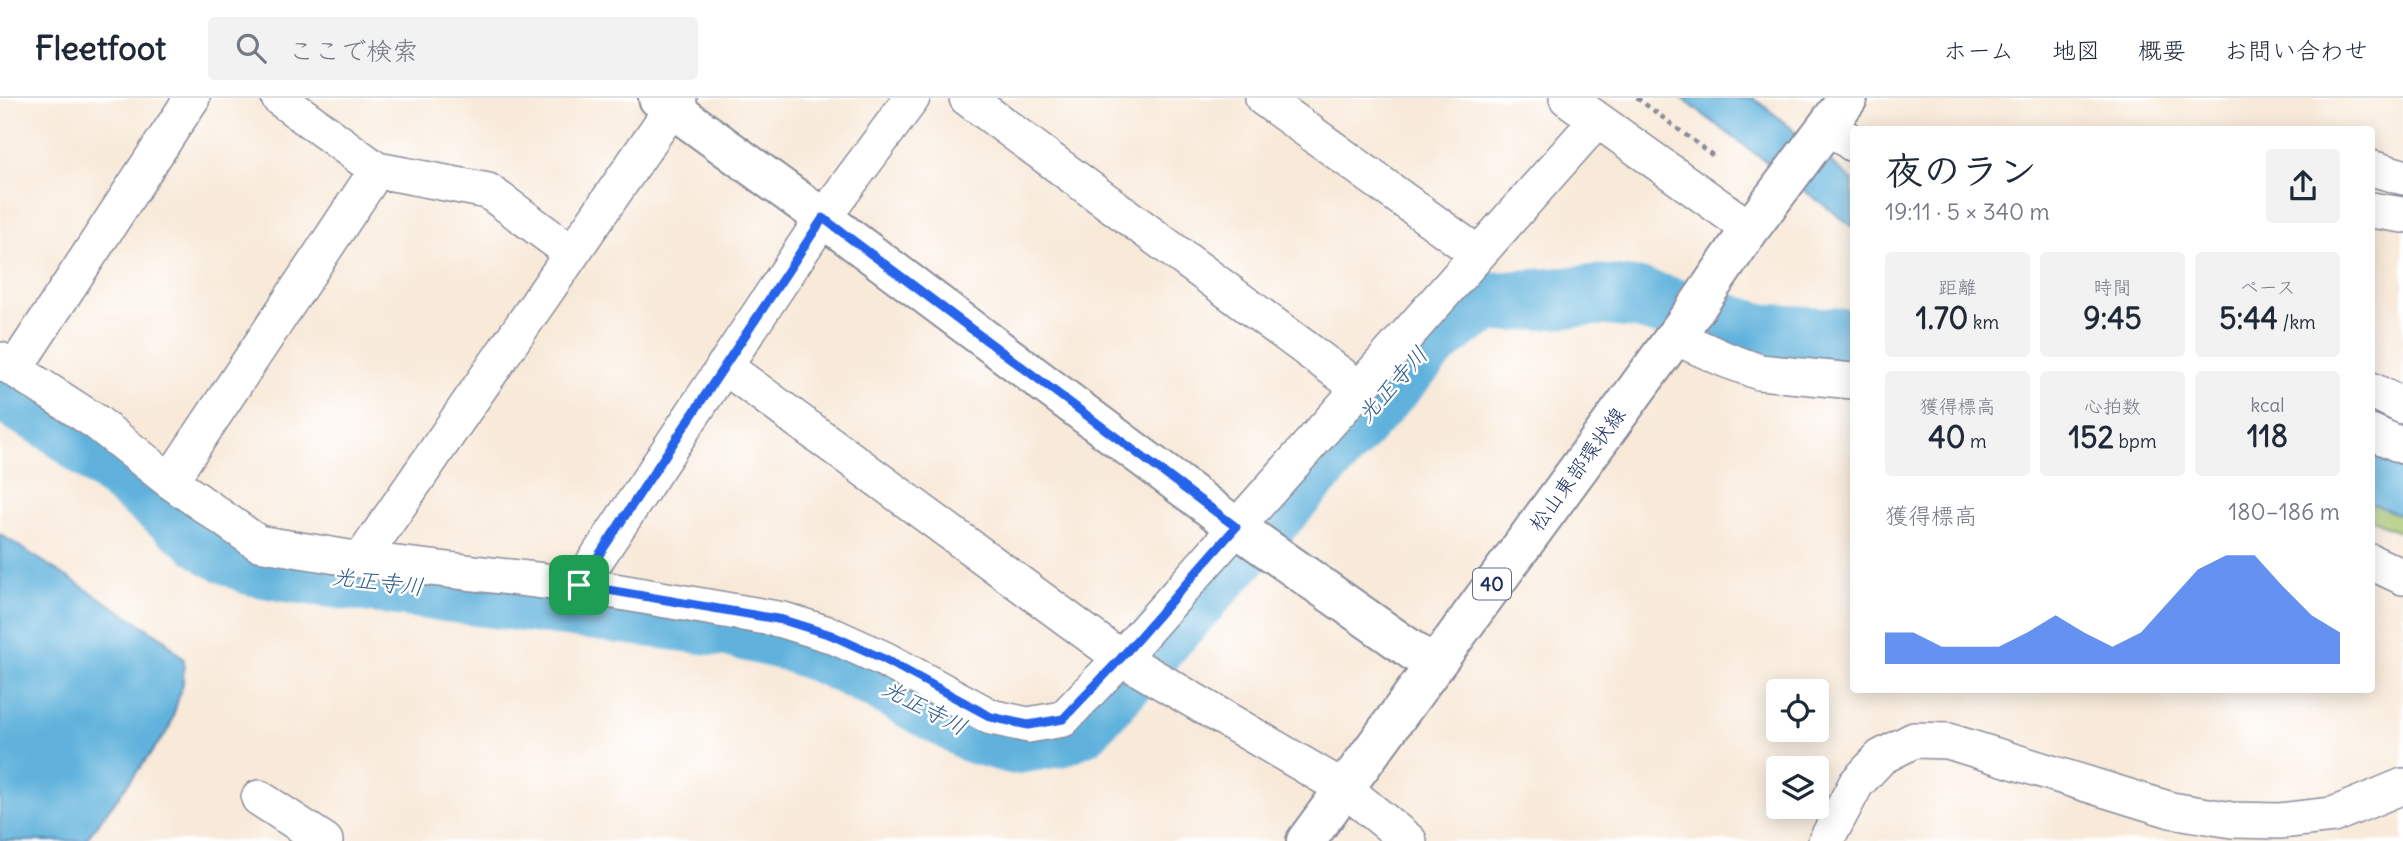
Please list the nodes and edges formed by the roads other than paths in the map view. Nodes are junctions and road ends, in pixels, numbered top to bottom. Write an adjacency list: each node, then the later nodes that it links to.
1 (192, 98): 20 (street)
2 (279, 98): 11 (street)
3 (912, 98): 16 (street)
4 (967, 98): 23 (street)
5 (1262, 98): 18 (street)
6 (1567, 98): 8 (street)
7 (670, 102): 16 (street); 17 (street)
8 (1597, 120): 15 (street); 18 (street)
9 (1838, 125): 15 (street, 松山東部環状線 / 40)
10 (2375, 169): 12 (street)
11 (377, 170): 17 (street); 28 (street)
12 (2403, 177)
13 (2375, 211): 14 (street)
14 (2403, 215)
15 (1759, 217): 19 (street, 松山東部環状線 / 40)
16 (823, 218): 21 (street); 29 (street)
17 (572, 253): 30 (street)
18 (1478, 254): 23 (street)
19 (1685, 324): 22 (street); 35 (street, 松山東部環状線 / 40)
20 (8, 364): 28 (street)
21 (724, 366): 33 (street); 34 (street)
22 (1850, 381)
23 (1359, 388): 29 (street)
24 (2375, 392): 25 (street)
25 (2403, 406)
26 (2375, 434): 27 (street)
27 (2403, 446)
28 (170, 481): 30 (street)
29 (1236, 527): 34 (street); 35 (street)
30 (361, 560): 33 (street)
31 (2375, 564): 32 (street)
32 (2403, 577)
33 (579, 585): 34 (street)
34 (1121, 658): 37 (street)
35 (1433, 664): 37 (street, 松山東部環状線 / 40)
36 (2403, 786): 42 (street)
37 (1345, 789): 40 (street, 松山東部環状線 / 40); 41 (street)
38 (259, 798): 39 (street)
39 (325, 841)
40 (1306, 841)
41 (1409, 841)
42 (1826, 841)

